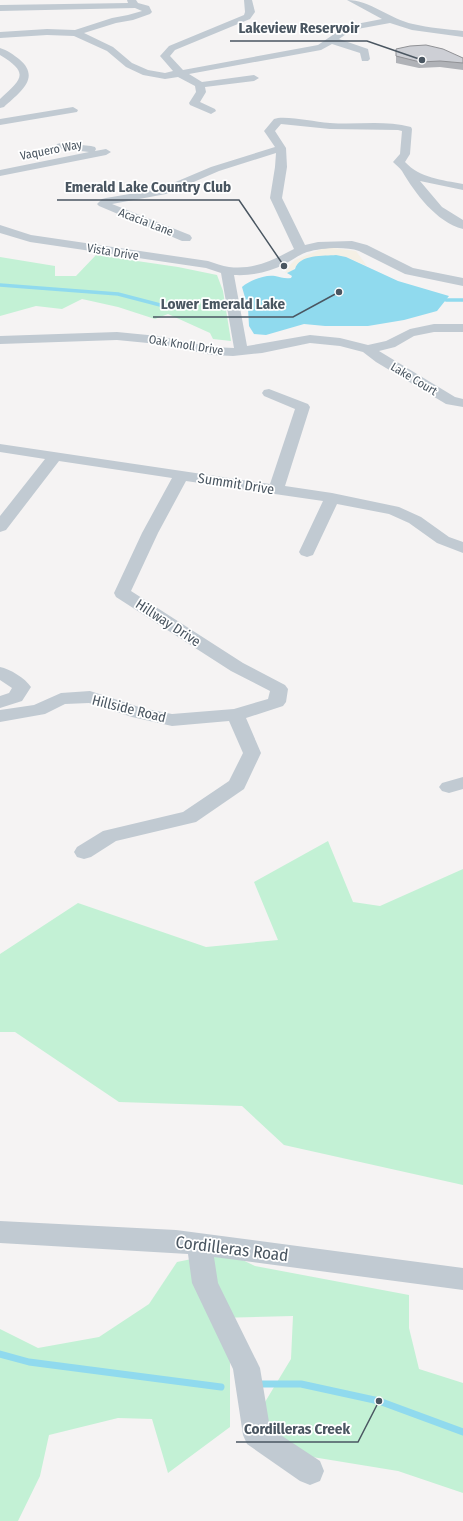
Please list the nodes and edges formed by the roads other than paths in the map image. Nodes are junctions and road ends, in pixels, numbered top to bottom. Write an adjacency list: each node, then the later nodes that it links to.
1 (248, 0): 13 (street)
2 (351, 0): 6 (street)
3 (133, 3): 4 (street); 7 (street)
4 (45, 4): 5 (street)
5 (0, 8)
6 (391, 20): 8 (street); 10 (street)
7 (76, 32): 9 (street); 13 (street)
8 (463, 34)
9 (0, 35)
10 (331, 40): 12 (street); 13 (street)
11 (0, 51): 16 (street)
12 (365, 59)
13 (181, 74): 15 (street)
14 (254, 78): 15 (street)
15 (200, 85): 18 (street)
16 (0, 105)
17 (73, 110): 19 (street)
18 (211, 111)
19 (0, 122)
20 (61, 146): 23 (street, Vaquero Way)
21 (281, 148): 22 (street); 27 (street, Acacia Lane); 28 (street)
22 (405, 169): 24 (street); 25 (street)
23 (0, 174)
24 (463, 187)
25 (463, 225)
26 (0, 229): 29 (street, Vista Drive)
27 (186, 238)
28 (301, 250): 29 (street); 30 (street)
29 (226, 271): 34 (street, Oak Knoll Drive)
30 (463, 282)
31 (463, 328): 33 (street)
32 (0, 340): 34 (street, Oak Knoll Drive)
33 (368, 348): 34 (street); 36 (street, Lake Court)
34 (241, 351)
35 (269, 393): 40 (street)
36 (463, 403)
37 (0, 448): 38 (street, Summit Drive)
38 (55, 456): 39 (street, Summit Drive); 42 (street)
39 (181, 476): 40 (street, Summit Drive); 47 (street, Hillway Drive)
40 (276, 490): 41 (street, Summit Drive)
41 (332, 498): 43 (street, Summit Drive); 44 (street)
42 (0, 527)
43 (463, 548)
44 (307, 552)
45 (0, 672): 46 (street)
46 (0, 702)
47 (236, 715): 48 (street, Hillside Road); 49 (street)
48 (0, 716)
49 (84, 852)
50 (0, 1232): 51 (street, Cordilleras Road)
51 (200, 1244): 52 (street, Cordilleras Road); 53 (street)
52 (463, 1280)
53 (310, 1471)

